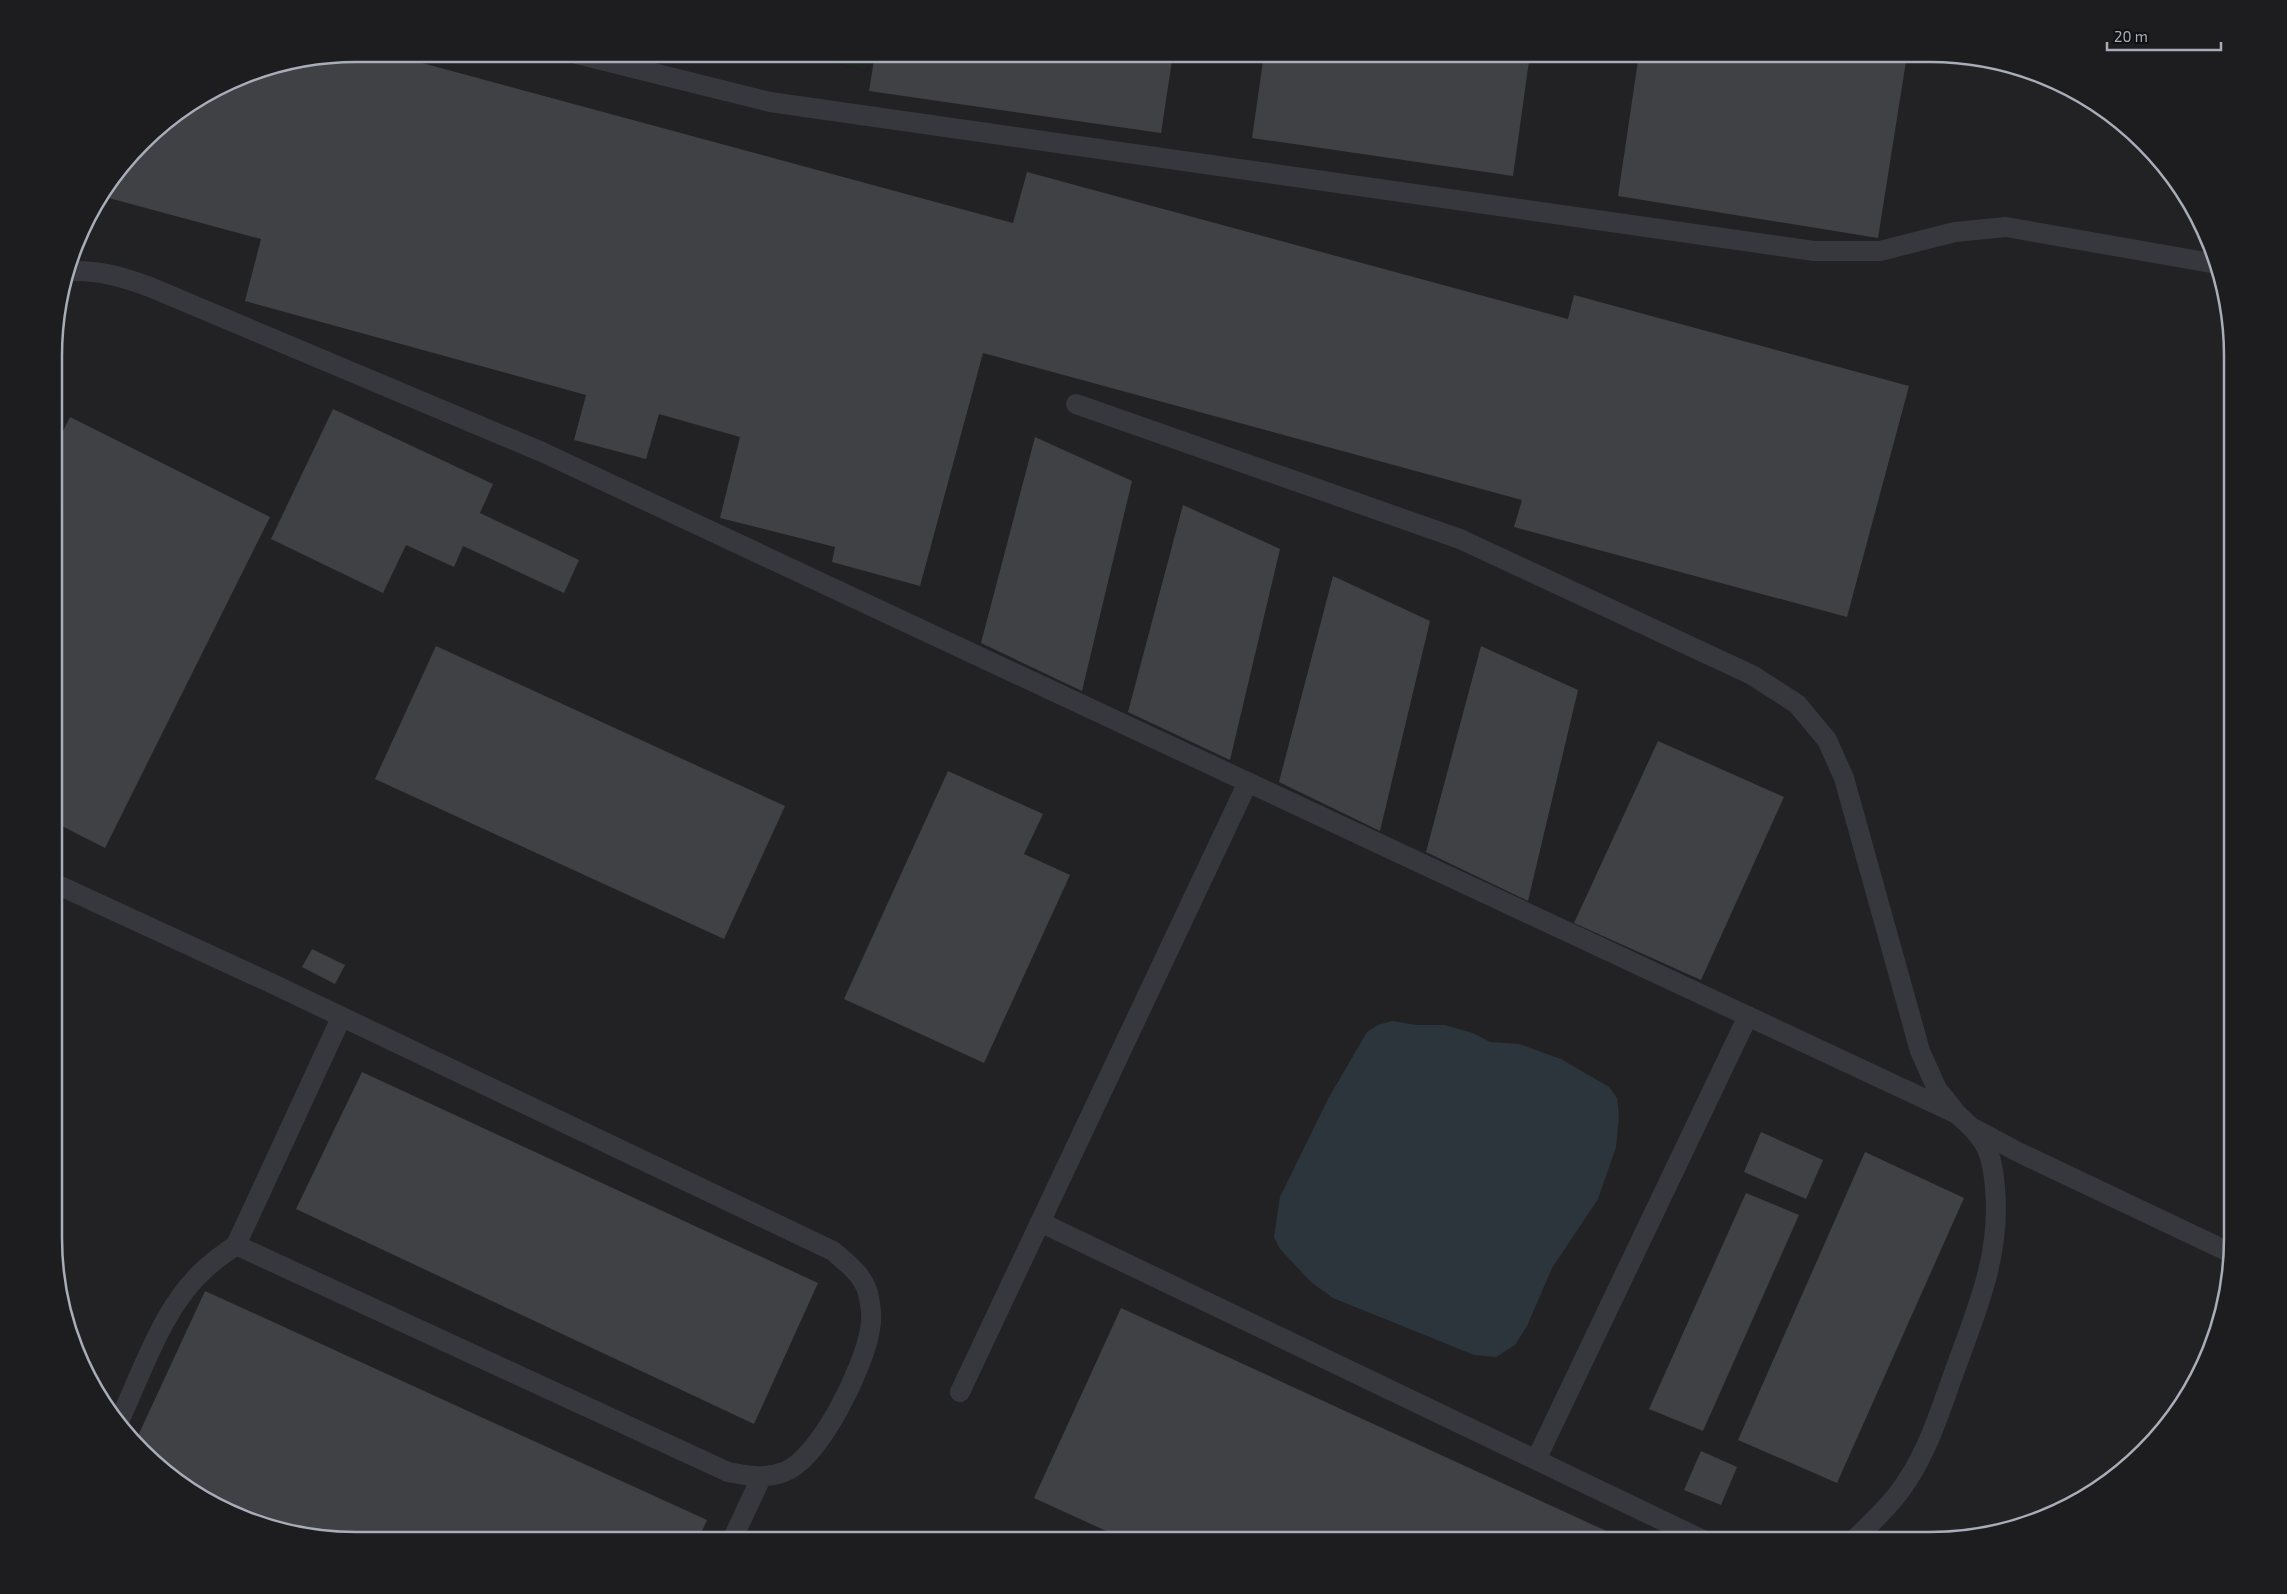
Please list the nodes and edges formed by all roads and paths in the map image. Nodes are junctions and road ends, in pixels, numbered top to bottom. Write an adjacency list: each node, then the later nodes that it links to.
1 (613, 63): 2 (lane)
2 (2209, 263)
3 (75, 271): 5 (lane)
4 (1076, 404): 9 (lane)
5 (1248, 782): 7 (lane); 11 (lane)
6 (62, 887): 8 (lane)
7 (1748, 1016): 9 (lane); 16 (lane)
8 (342, 1018): 12 (lane); 17 (lane)
9 (1957, 1114): 10 (lane)
10 (1973, 1128): 13 (lane); 20 (lane)
11 (1040, 1222): 14 (lane); 16 (lane)
12 (236, 1245): 15 (lane); 17 (lane)
13 (2224, 1250)
14 (960, 1392)
15 (121, 1415)
16 (1536, 1460): 19 (lane)
17 (761, 1478): 18 (lane)
18 (736, 1532)
19 (1686, 1532)
20 (1862, 1532)

